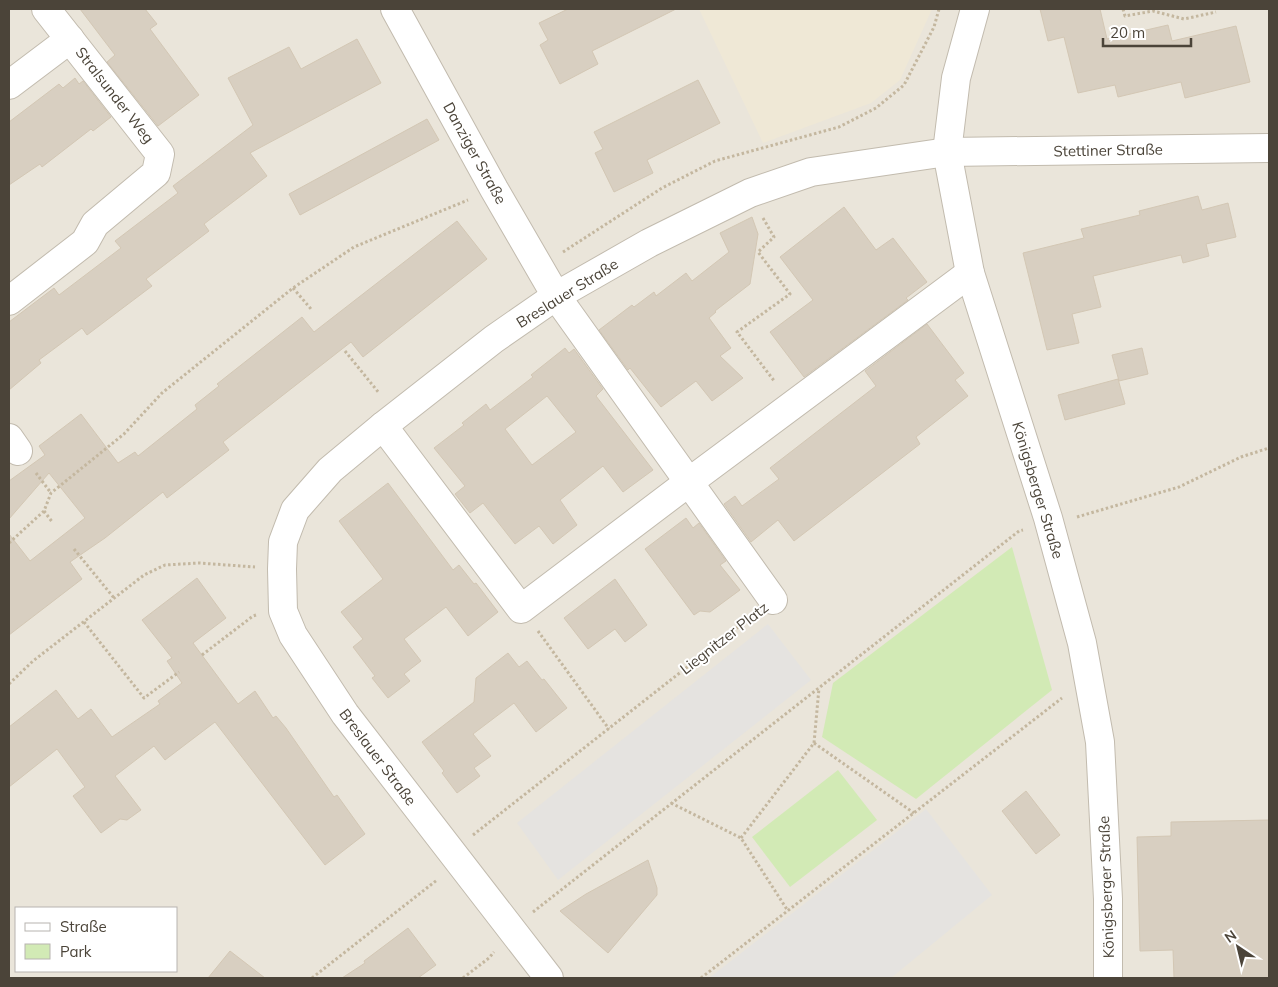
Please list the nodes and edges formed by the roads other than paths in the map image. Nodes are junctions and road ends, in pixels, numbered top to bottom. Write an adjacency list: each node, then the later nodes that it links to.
1 (46, 9): 4 (street, Stralsunder Weg)
2 (395, 9): 9 (street, Danziger Straße)
3 (975, 9): 7 (street, Königsberger Straße)
4 (70, 39): 5 (street); 10 (street, Stralsunder Weg)
5 (9, 85)
6 (1269, 148): 7 (street, Stettiner Straße)
7 (947, 152): 8 (street, Königsberger Straße); 9 (street, Breslauer Straße)
8 (970, 274): 12 (street); 15 (street, Königsberger Straße)
9 (556, 296): 11 (street, Breslauer Straße); 12 (street, Liegnitzer Platz)
10 (9, 301)
11 (390, 421): 12 (street); 14 (street, Breslauer Straße)
12 (689, 482): 13 (street, Liegnitzer Platz)
13 (773, 600)
14 (549, 978)
15 (1108, 978)

